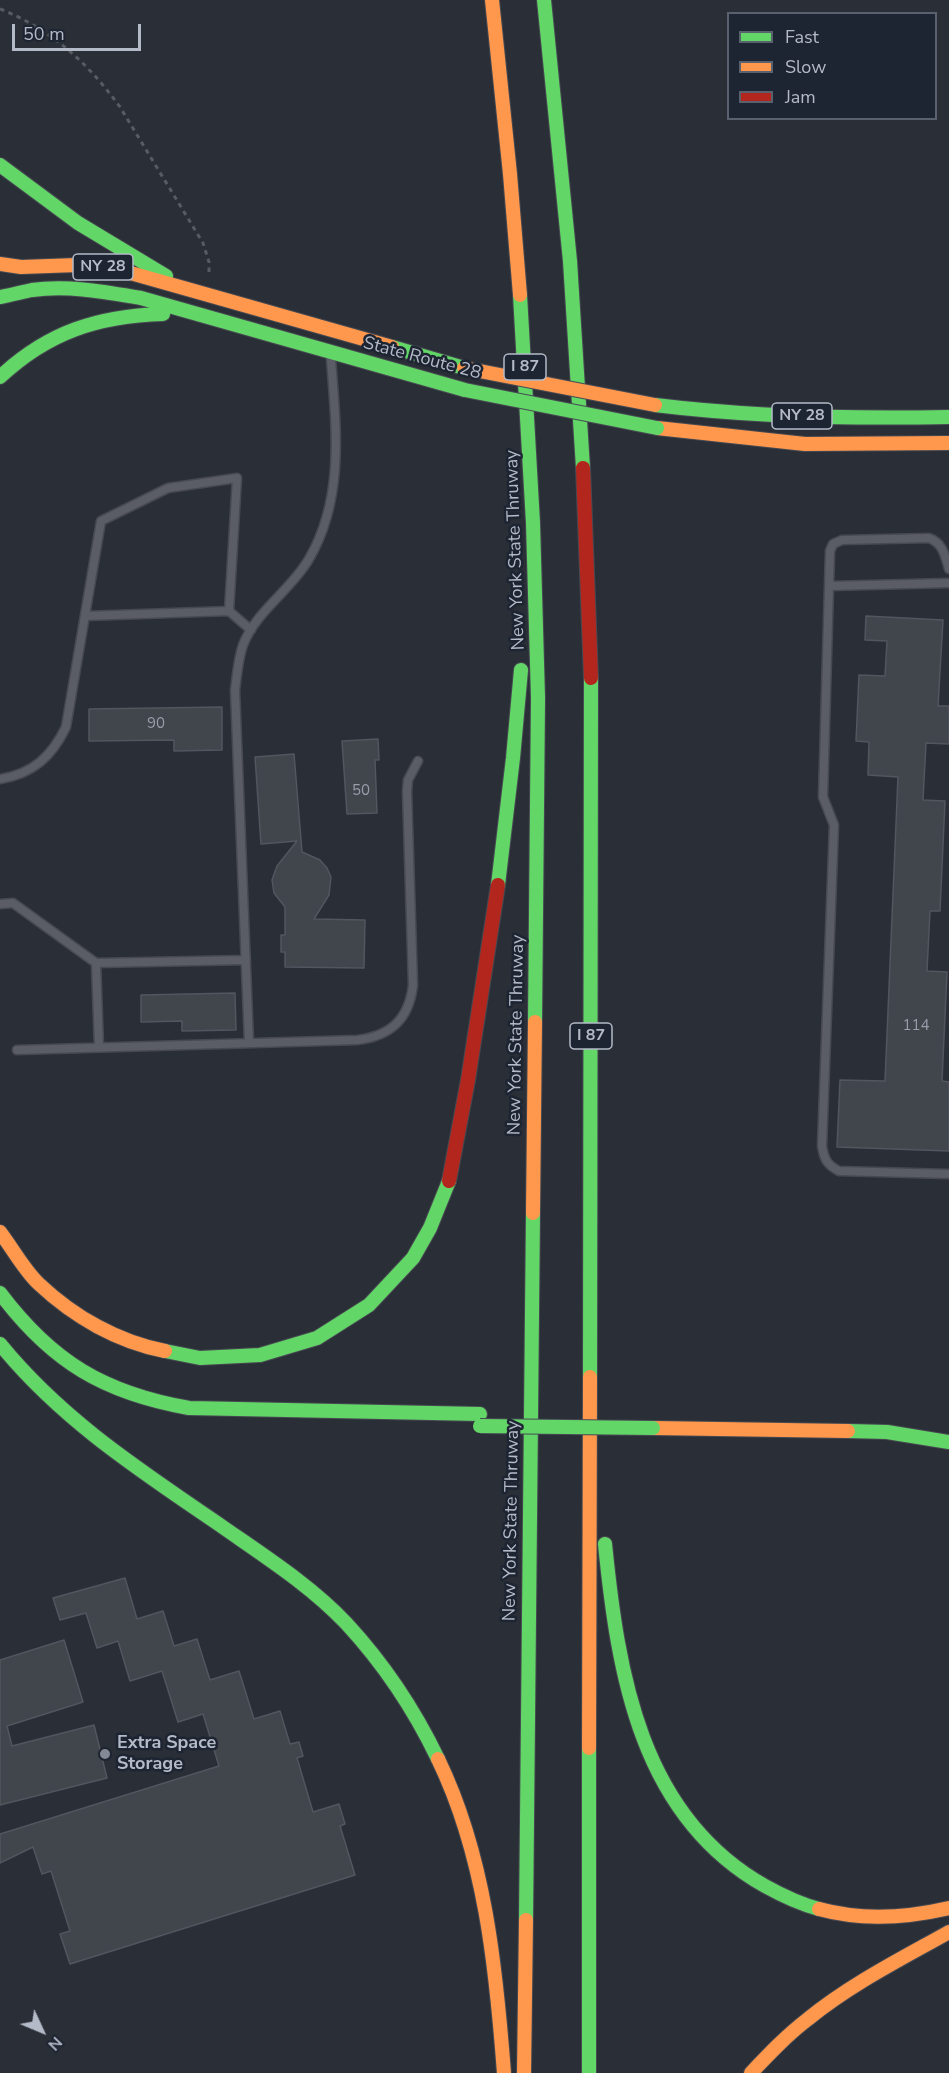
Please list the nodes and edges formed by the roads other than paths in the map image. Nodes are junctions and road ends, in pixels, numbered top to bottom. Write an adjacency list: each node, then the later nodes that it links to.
1 (492, 0): 12 (main road, New York State Thruway / I 87)
2 (544, 0): 31 (main road, I 87)
3 (0, 165): 5 (main road)
4 (0, 264): 5 (main road, State Route 28 / NY 28)
5 (183, 286): 10 (main road, State Route 28 / NY 28, bridge)
6 (0, 297): 7 (main road, State Route 28 / NY 28)
7 (197, 314): 8 (main road, State Route 28 / NY 28); 9 (main road)
8 (331, 352): 11 (main road, State Route 28 / NY 28, bridge); 18 (lane)
9 (0, 377)
10 (949, 417)
11 (949, 443)
12 (534, 509): 28 (main road); 40 (main road, New York State Thruway / I 87)
13 (949, 569): 15 (lane)
14 (949, 583): 15 (lane)
15 (829, 586): 27 (lane)
16 (229, 611): 17 (lane); 17 (lane); 18 (lane)
17 (85, 616): 20 (lane)
18 (251, 630): 22 (lane)
19 (418, 761): 24 (lane)
20 (0, 779)
21 (0, 904): 23 (lane)
22 (246, 960): 23 (lane); 24 (lane)
23 (96, 963): 25 (lane)
24 (249, 1043): 25 (lane)
25 (99, 1047): 26 (lane)
26 (17, 1050)
27 (949, 1174)
28 (0, 1232)
29 (0, 1293): 32 (main road)
30 (0, 1344): 39 (main road)
31 (590, 1352): 37 (main road); 41 (main road, I 87)
32 (480, 1420): 34 (main road); 35 (main road)
33 (897, 1420): 34 (main road)
34 (653, 1422): 36 (main road)
35 (307, 1424)
36 (949, 1442)
37 (949, 1908)
38 (949, 1932): 42 (main road)
39 (504, 2073)
40 (524, 2073)
41 (589, 2073)
42 (751, 2073)

